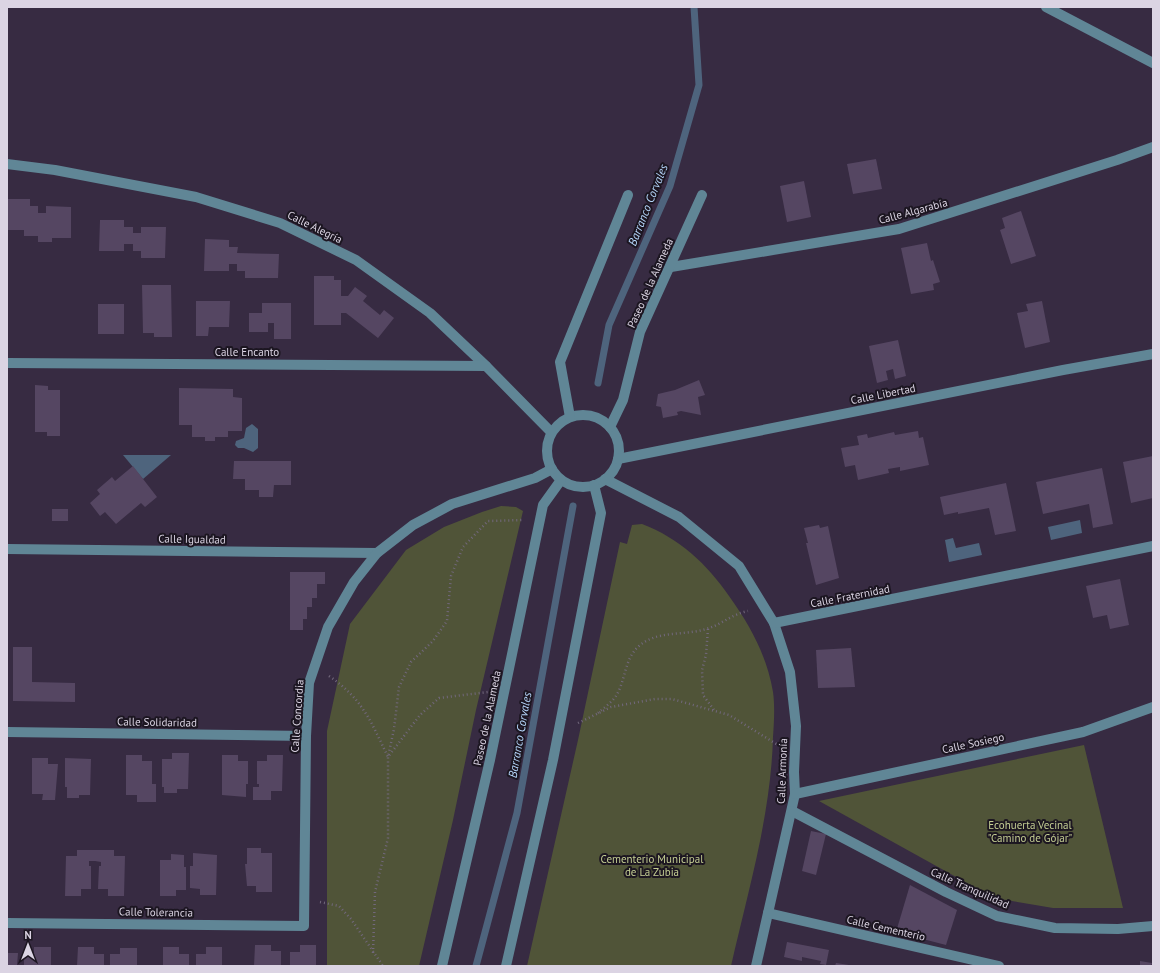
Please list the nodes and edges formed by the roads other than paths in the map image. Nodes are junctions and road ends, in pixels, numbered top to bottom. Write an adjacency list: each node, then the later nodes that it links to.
1 (1046, 7): 2 (street)
2 (1153, 62)
3 (1153, 147): 7 (street, Calle Algarabía)
4 (7, 164): 10 (street, Calle Alegría)
5 (628, 196): 11 (street)
6 (702, 196): 7 (street, Paseo de la Alameda)
7 (671, 267): 12 (street, Paseo de la Alameda)
8 (1153, 354): 14 (street, Calle Libertad)
9 (7, 363): 10 (street, Calle Encanto)
10 (486, 366): 13 (street, Calle Alegría)
11 (570, 417): 12 (street); 13 (street)
12 (610, 427): 14 (street)
13 (551, 432): 15 (street)
14 (618, 459): 16 (street)
15 (552, 469): 17 (street); 21 (street, Calle Concordia)
16 (605, 479): 18 (street); 22 (street)
17 (561, 480): 18 (street); 32 (street, Paseo de la Alameda)
18 (594, 485): 33 (street)
19 (1153, 546): 22 (street, Calle Fraternidad)
20 (7, 549): 21 (street, Calle Igualdad)
21 (377, 553): 25 (street, Calle Concordia)
22 (774, 623): 26 (street, Calle Armonía)
23 (1153, 706): 26 (street, Calle Sosiego)
24 (7, 732): 25 (street, Calle Solidaridad)
25 (306, 736): 30 (street, Calle Concordia)
26 (795, 794): 27 (street, Calle Armonía)
27 (792, 811): 28 (street, Calle Armonía); 31 (street, Calle Tranquilidad)
28 (768, 913): 34 (street, Calle Armonía); 35 (street, Calle Cementerio)
29 (7, 923): 30 (street, Calle Tolerancia)
30 (304, 926)
31 (1153, 926)
32 (442, 966)
33 (506, 966)
34 (756, 966)
35 (998, 966)

